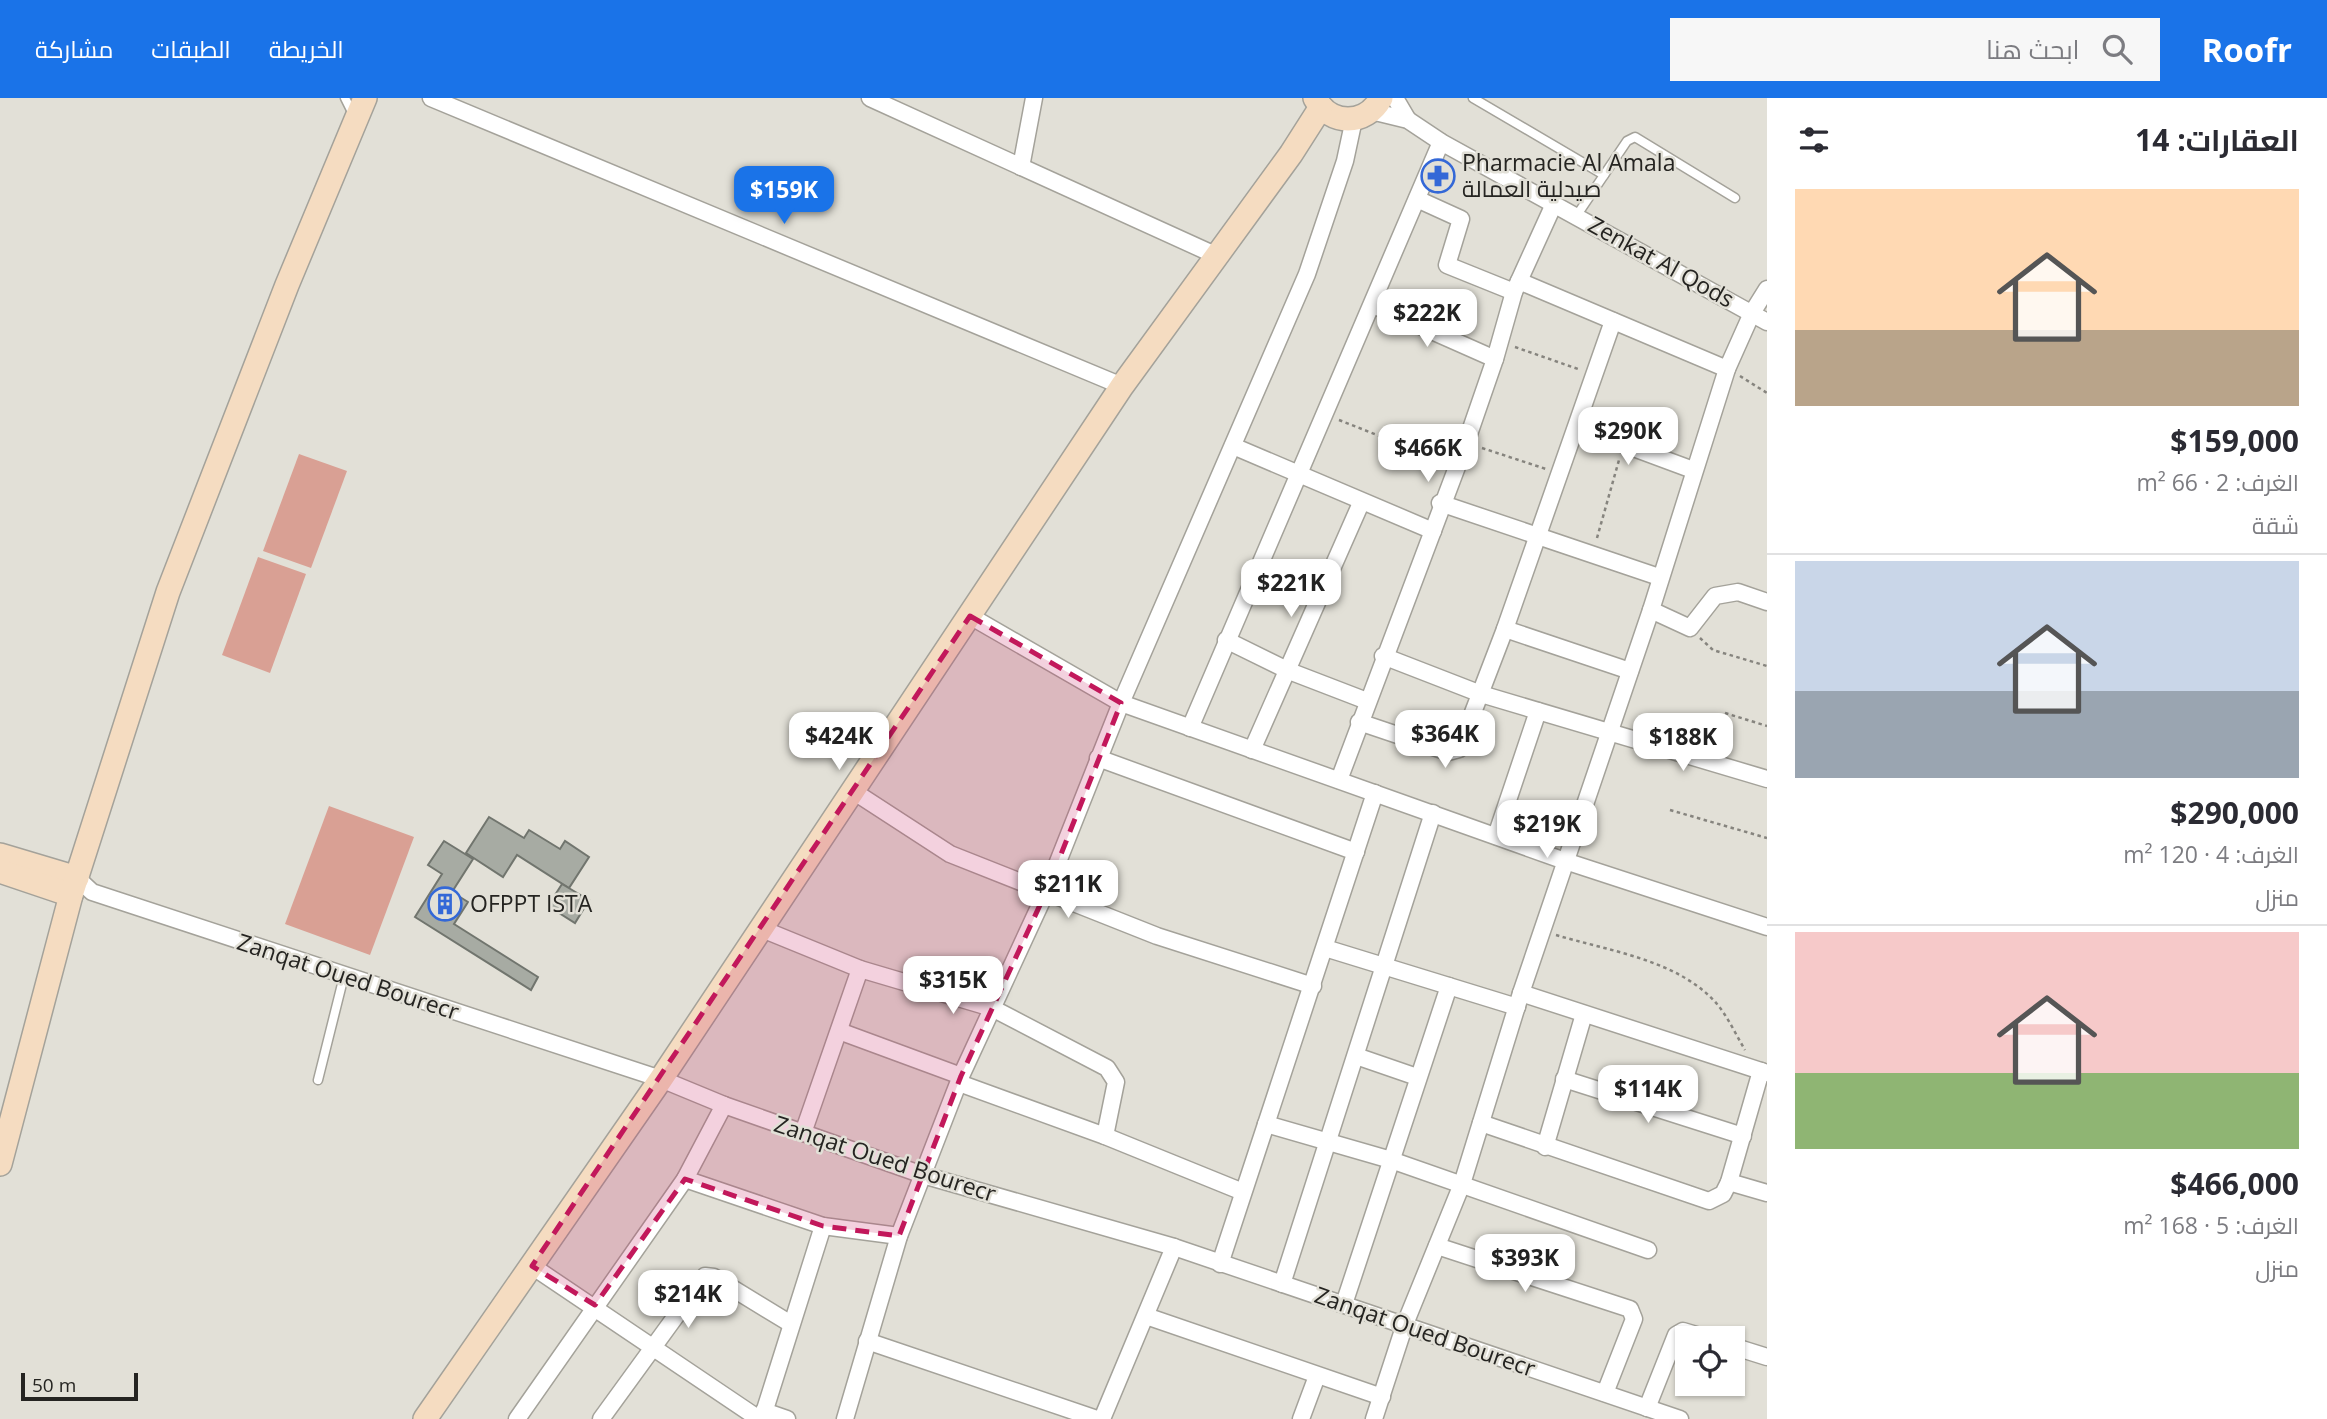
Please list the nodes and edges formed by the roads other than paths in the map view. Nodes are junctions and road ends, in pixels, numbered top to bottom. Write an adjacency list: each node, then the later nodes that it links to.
1 (345, 98): 8 (lane)
2 (431, 98): 27 (street)
3 (870, 98): 12 (street)
4 (1034, 98): 12 (street)
5 (1395, 98): 10 (street)
6 (1473, 98): 13 (lane)
7 (1322, 107): 9 (street); 18 (street)
8 (360, 108): 64 (street)
9 (1369, 109): 10 (street); 29 (street)
10 (1408, 120): 11 (street, Zenkat Al Qods)
11 (1441, 142): 15 (street); 16 (street, Zenkat Al Qods)
12 (1021, 167): 18 (street)
13 (1604, 175): 14 (lane); 17 (lane)
14 (1735, 198)
15 (1417, 199): 19 (street); 21 (street)
16 (1554, 204): 17 (street, Zenkat Al Qods); 19 (street)
17 (1577, 215): 22 (street, Zenkat Al Qods)
18 (1215, 255): 27 (street)
19 (1517, 287): 23 (street); 25 (street)
20 (1767, 289): 22 (street)
21 (1373, 305): 25 (street); 31 (street)
22 (1752, 313): 24 (street, Zenkat Al Qods); 26 (street)
23 (1613, 321): 26 (street); 28 (street)
24 (1767, 323)
25 (1495, 359): 33 (street)
26 (1727, 369): 30 (street)
27 (1122, 386): 39 (street)
28 (1577, 427): 30 (street); 35 (street)
29 (1233, 446): 31 (street); 47 (street)
30 (1693, 470): 36 (street)
31 (1299, 476): 32 (street); 41 (street)
32 (1361, 503): 34 (street); 43 (street)
33 (1440, 503): 34 (street); 35 (street)
34 (1433, 531): 42 (street)
35 (1538, 535): 36 (street); 40 (street)
36 (1659, 577): 38 (street)
37 (1767, 602): 38 (street)
38 (1651, 610): 44 (street)
39 (970, 616): 47 (street); 56 (street)
40 (1506, 629): 44 (street); 45 (street)
41 (1226, 640): 43 (street); 50 (street)
42 (1383, 656): 45 (street); 46 (street)
43 (1289, 671): 46 (street); 52 (street)
44 (1630, 671): 51 (street)
45 (1481, 694): 48 (street); 49 (street)
46 (1367, 701): 49 (street)
47 (1121, 703): 50 (street); 53 (street)
48 (1538, 711): 51 (street); 59 (street)
49 (1359, 722): 55 (street)
50 (1190, 728): 52 (street)
51 (1609, 732): 54 (street); 62 (street)
52 (1252, 750): 55 (street)
53 (1098, 758): 60 (street); 65 (street)
54 (1767, 779)
55 (1339, 780): 57 (street)
56 (853, 791): 65 (street); 67 (street)
57 (1375, 793): 58 (street); 60 (street)
58 (1433, 813): 59 (street); 69 (street)
59 (1496, 836): 62 (street)
60 (1356, 852): 68 (street)
61 (0, 855): 64 (street)
62 (1565, 861): 66 (street); 74 (street)
63 (0, 871): 64 (street)
64 (80, 888): 71 (street, Zanqat Oued Bourecr); 94 (street)
65 (1046, 892): 72 (street); 75 (street)
66 (1767, 927)
67 (762, 929): 70 (street); 81 (street)
68 (1325, 948): 69 (street); 72 (street)
69 (1386, 965): 73 (street); 78 (street)
70 (860, 969): 75 (street); 77 (street)
71 (344, 976): 81 (street, Zanqat Oued Bourecr); 84 (lane)
72 (1313, 986): 87 (street)
73 (1449, 986): 74 (street); 80 (street)
74 (1519, 1000): 76 (street); 86 (street)
75 (992, 1008): 82 (street); 89 (street)
76 (1584, 1014): 79 (street); 83 (street)
77 (839, 1031): 82 (street); 88 (street)
78 (1356, 1056): 80 (street); 91 (street)
79 (1762, 1072): 90 (street)
80 (1417, 1077): 93 (street)
81 (661, 1079): 85 (street, Zanqat Oued Bourecr); 107 (street)
82 (960, 1079): 89 (street); 95 (street)
83 (1564, 1079): 90 (street); 92 (street)
84 (318, 1080)
85 (724, 1105): 88 (street, Zanqat Oued Bourecr); 96 (street)
86 (1481, 1123): 92 (street); 98 (street)
87 (1266, 1124): 91 (street); 99 (street)
88 (803, 1133): 95 (street, Zanqat Oued Bourecr)
89 (1105, 1136): 99 (street)
90 (1743, 1136): 97 (street)
91 (1326, 1142): 93 (street); 108 (street)
92 (1545, 1146): 97 (street)
93 (1391, 1160): 98 (street); 109 (street)
94 (0, 1164)
95 (923, 1175): 102 (street); 104 (street, Zanqat Oued Bourecr)
96 (685, 1179): 101 (street); 110 (street)
97 (1729, 1182): 100 (street)
98 (1462, 1184): 103 (street); 105 (street)
99 (1243, 1192): 106 (street)
100 (1767, 1193)
101 (823, 1226): 102 (street); 112 (street)
102 (899, 1236): 115 (street)
103 (1437, 1246): 113 (street); 120 (street)
104 (1174, 1247): 106 (street, Zanqat Oued Bourecr); 111 (street)
105 (1648, 1250)
106 (1220, 1264): 108 (street, Zanqat Oued Bourecr)
107 (532, 1266): 110 (street); 124 (street)
108 (1282, 1284): 109 (street, Zanqat Oued Bourecr)
109 (1344, 1304): 113 (street, Zanqat Oued Bourecr)
110 (595, 1305): 116 (street); 125 (street)
111 (1146, 1316): 119 (street); 130 (street)
112 (791, 1324): 116 (street); 123 (street)
113 (1405, 1324): 120 (street, Zanqat Oued Bourecr); 121 (street)
114 (1675, 1338): 122 (street)
115 (867, 1341): 128 (street); 129 (street)
116 (654, 1346): 123 (street); 126 (street)
117 (1745, 1350): 118 (street)
118 (1767, 1357)
119 (1317, 1376): 121 (street); 131 (street)
120 (1605, 1393): 122 (street, Zanqat Oued Bourecr)
121 (1381, 1397): 132 (street)
122 (1647, 1408): 133 (street, Zanqat Oued Bourecr)
123 (762, 1416): 127 (street)
124 (425, 1419)
125 (517, 1419)
126 (601, 1419)
127 (787, 1419)
128 (845, 1419)
129 (1097, 1419)
130 (1102, 1419)
131 (1301, 1419)
132 (1374, 1419)
133 (1680, 1419)

